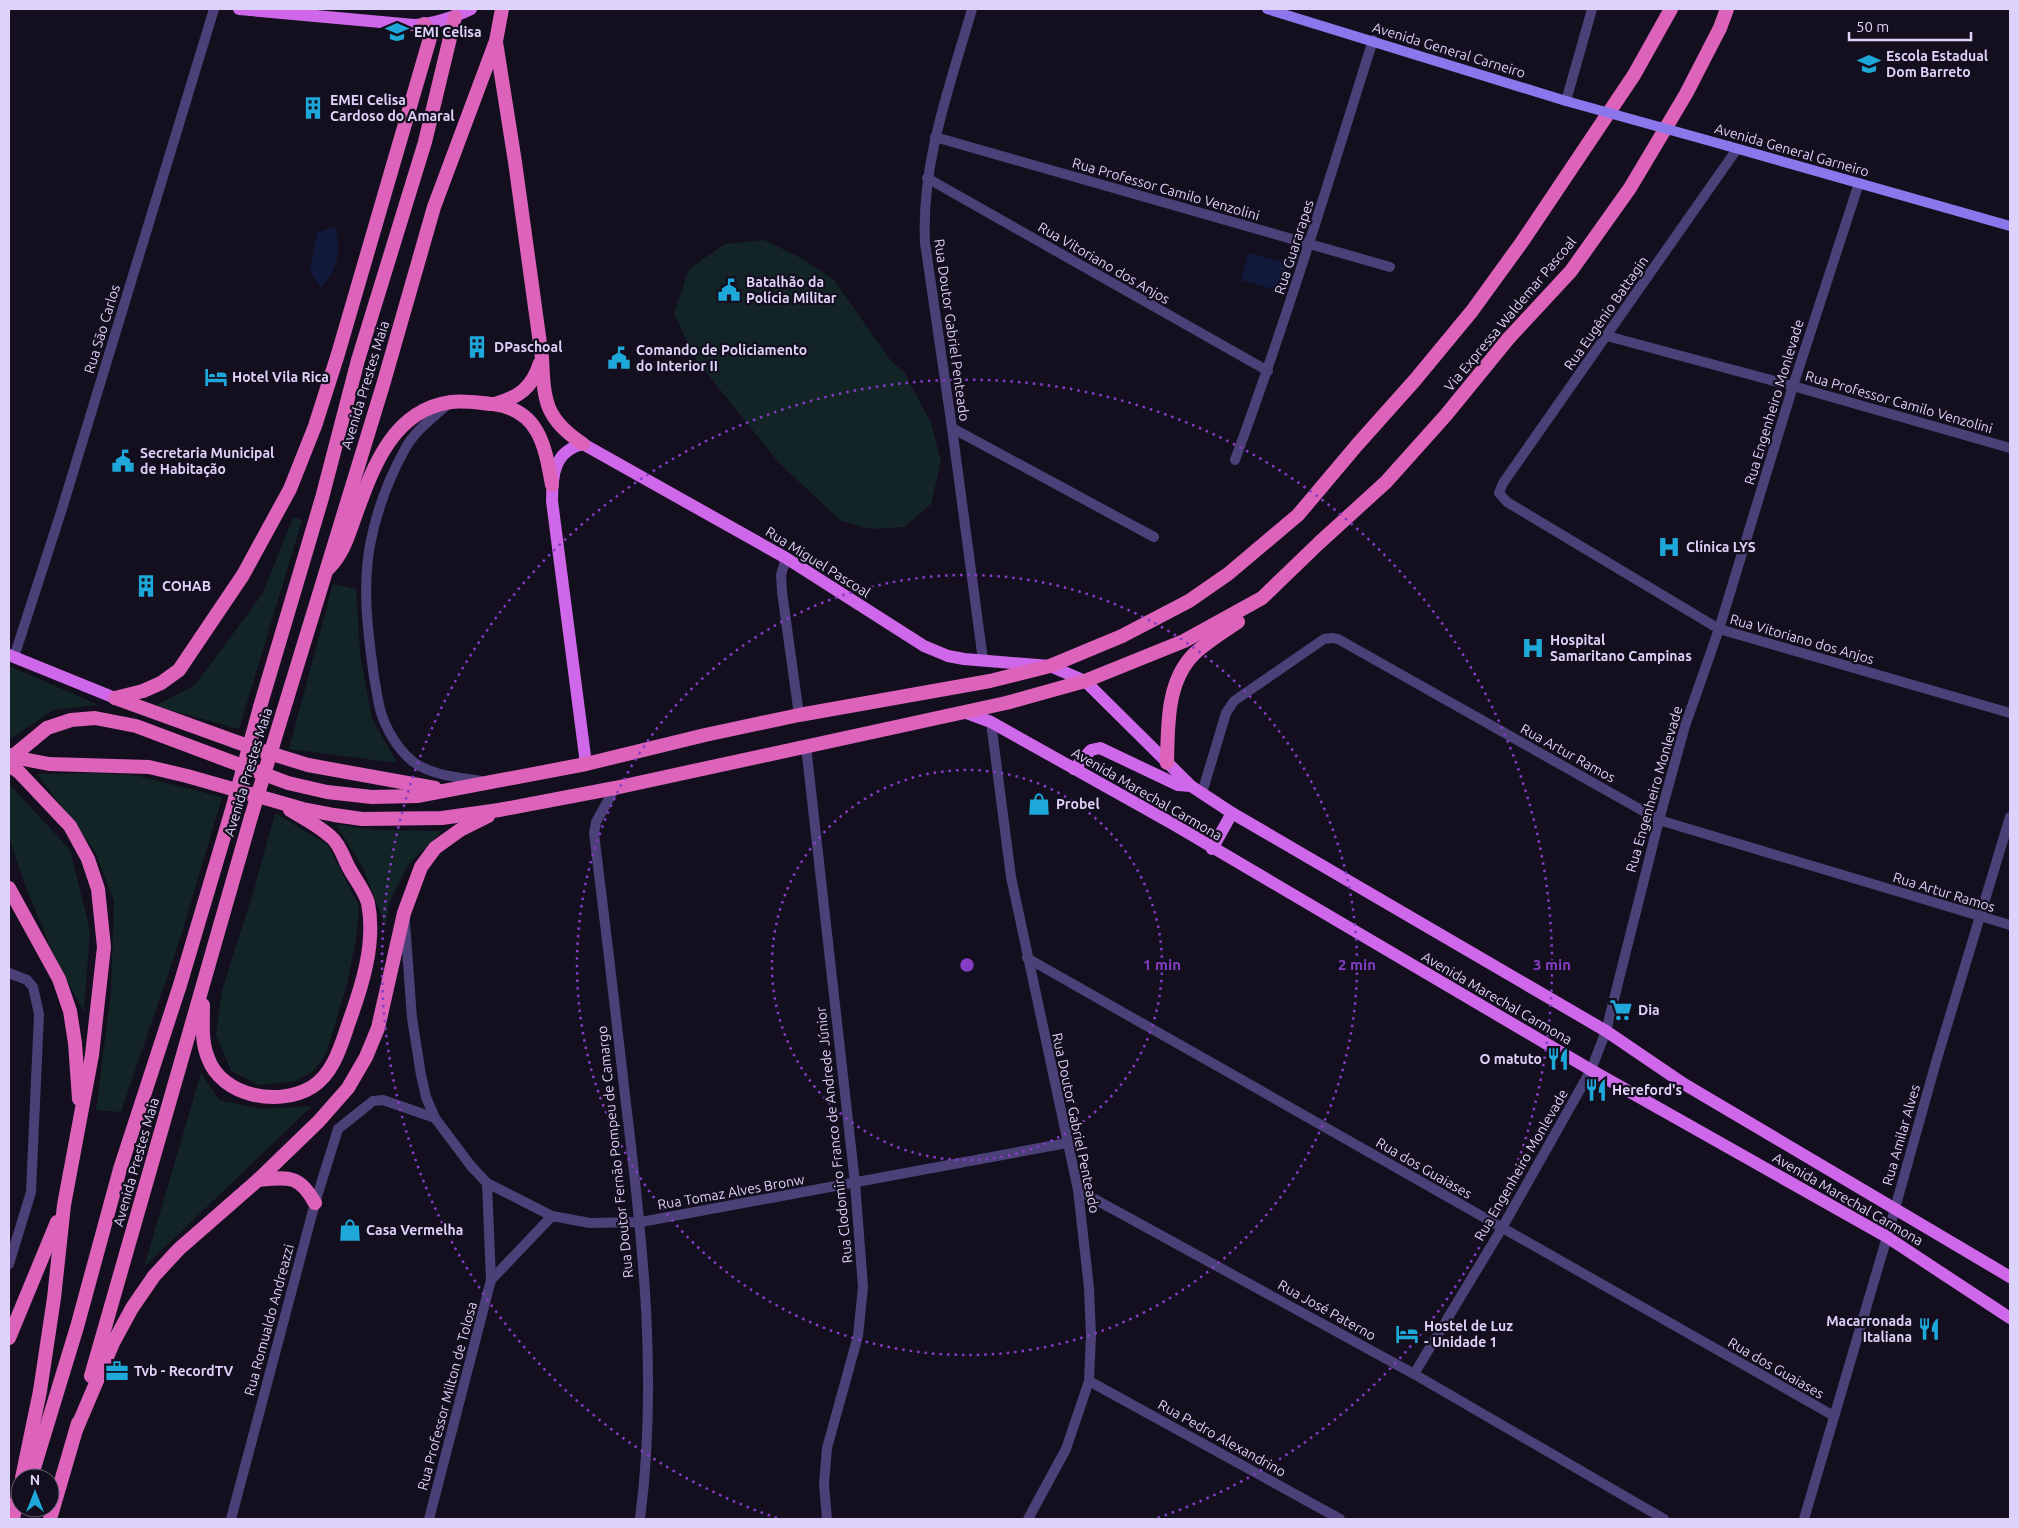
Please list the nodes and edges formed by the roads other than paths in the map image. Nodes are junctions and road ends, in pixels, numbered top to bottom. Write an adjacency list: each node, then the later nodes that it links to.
1 (214, 9): 39 (street, Rua São Carlos)
2 (239, 9): 11 (main road)
3 (471, 9): 10 (main road)
4 (502, 9): 13 (highway)
5 (972, 9): 15 (street, Rua Doutor Gabriel Penteado)
6 (1267, 9): 12 (main road, Avenida General Carneiro)
7 (1592, 9): 14 (street)
8 (1671, 9): 41 (highway)
9 (1727, 9): 37 (highway, Via Expressa Waldemar Pascoal)
10 (455, 13): 11 (main road); 96 (highway, Avenida Prestes Maia, bridge)
11 (424, 24): 43 (highway)
12 (1373, 40): 14 (main road, Avenida General Carneiro); 20 (street, Rua Guararapes)
13 (496, 41): 23 (highway); 36 (highway, Avenida Prestes Maia)
14 (1566, 100): 16 (main road, Avenida General Garneiro, bridge)
15 (935, 137): 17 (street, Rua Doutor Gabriel Penteado); 20 (street, Rua Professor Camilo Venzolini)
16 (1732, 147): 18 (main road, Avenida General Garneiro); 22 (street, Rua Eugênio Battagin)
17 (927, 178): 24 (street, Rua Vitoriano dos Anjos); 28 (street, Rua Doutor Gabriel Penteado)
18 (1859, 183): 19 (main road, Avenida General Garneiro); 25 (street, Rua Engenheiro Monlevade)
19 (2010, 226)
20 (1310, 244): 21 (street, Rua Professor Camilo Venzolini); 24 (street, Rua Guararapes)
21 (1390, 267)
22 (1607, 336): 25 (street, Rua Professor Camilo Venzolini); 33 (street, Rua Eugênio Battagin)
23 (542, 358): 27 (highway); 29 (highway)
24 (1268, 371): 31 (street, Rua Guararapes)
25 (1793, 386): 30 (street, Rua Professor Camilo Venzolini); 38 (street, Rua Engenheiro Monlevade)
26 (452, 402): 27 (highway); 36 (highway); 53 (street)
27 (495, 404): 32 (highway)
28 (952, 428): 34 (street); 40 (street, Rua Doutor Gabriel Penteado)
29 (583, 444): 32 (main road); 35 (main road, Rua Miguel Pascoal)
30 (2010, 448)
31 (1236, 460)
32 (552, 485): 51 (main road)
33 (1500, 493): 38 (street, Rua Vitoriano dos Anjos)
34 (1154, 537)
35 (786, 558): 40 (main road, Rua Miguel Pascoal); 46 (street)
36 (325, 572): 69 (highway, Avenida Prestes Maia, bridge)
37 (1262, 598): 42 (highway); 50 (highway)
38 (1719, 629): 45 (street, Rua Vitoriano dos Anjos); 61 (street, Rua Engenheiro Monlevade)
39 (11, 656): 43 (main road)
40 (983, 660): 41 (main road, Rua Miguel Pascoal)
41 (1050, 666): 42 (main road, Avenida Marechal Carmona); 46 (highway)
42 (1085, 681): 44 (highway); 50 (main road, Avenida Marechal Carmona)
43 (115, 698): 55 (highway)
44 (964, 712): 47 (main road, Avenida Marechal Carmona); 48 (highway)
45 (2010, 713)
46 (799, 715): 51 (highway)
47 (991, 722): 52 (main road, Avenida Marechal Carmona); 67 (street, Rua Doutor Gabriel Penteado)
48 (806, 746): 54 (highway); 77 (street, Rua Clodomiro Franco de Andrede Júnior)
49 (11, 758): 55 (highway); 57 (highway); 73 (highway)
50 (1167, 763): 56 (main road, Avenida Marechal Carmona)
51 (586, 764): 53 (highway)
52 (1074, 769): 56 (main road); 62 (main road, Avenida Marechal Carmona)
53 (486, 783): 55 (highway)
54 (615, 788): 58 (highway); 83 (street, Rua Doutor Fernão Pompeu de Camargo)
55 (450, 790)
56 (1196, 790): 59 (main road, Avenida Marechal Carmona); 61 (street, Rua Artur Ramos)
57 (274, 801): 58 (highway); 69 (highway)
58 (498, 810): 64 (highway)
59 (1232, 813): 62 (main road); 70 (main road, Avenida Marechal Carmona)
60 (2010, 817): 65 (street, Rua Amilar Alves)
61 (1659, 820): 65 (street, Rua Artur Ramos); 70 (street, Rua Engenheiro Monlevade)
62 (1212, 849): 71 (main road, Avenida Marechal Carmona)
63 (9, 888): 73 (highway)
64 (404, 913): 72 (street, Rua Tomaz Alves Bronw); 75 (highway)
65 (1980, 918): 66 (street, Rua Artur Ramos); 81 (street, Rua Amilar Alves)
66 (2010, 925)
67 (1027, 958): 74 (street, Rua Doutor Gabriel Penteado); 84 (street, Rua dos Guaiases)
68 (9, 973): 86 (street)
69 (203, 985): 94 (highway, Avenida Prestes Maia)
70 (1606, 1031): 71 (street, Rua Engenheiro Monlevade); 81 (main road, Avenida Marechal Carmona)
71 (1591, 1070): 84 (street, Rua Engenheiro Monlevade); 85 (main road, Avenida Marechal Carmona)
72 (436, 1118): 76 (street, Rua Tomaz Alves Bronw); 79 (street, Rua Romualdo Andreazzi)
73 (80, 1120): 80 (highway)
74 (1067, 1143): 77 (street, Rua Tomaz Alves Bronw); 78 (street, Rua Doutor Gabriel Penteado)
75 (258, 1180): 79 (highway); 94 (highway)
76 (487, 1183): 82 (street, Rua Tomaz Alves Bronw); 88 (street, Rua Professor Milton de Tolosa)
77 (855, 1183): 83 (street, Rua Tomaz Alves Bronw); 101 (street, Rua Clodomiro Franco de Andrede Júnior)
78 (1078, 1190): 91 (street, Rua José Paterno); 92 (street, Rua Doutor Gabriel Penteado)
79 (315, 1203): 98 (street, Rua Romualdo Andreazzi)
80 (64, 1205): 90 (highway); 95 (highway)
81 (1895, 1208): 85 (street, Rua Amilar Alves); 87 (main road, Avenida Marechal Carmona)
82 (552, 1216): 83 (street, Rua Tomaz Alves Bronw); 88 (street, Rua Professor Milton de Tolosa)
83 (641, 1222): 100 (street, Rua Doutor Fernão Pompeu de Camargo)
84 (1502, 1228): 91 (street, Rua Engenheiro Monlevade); 93 (street, Rua dos Guaiases)
85 (1887, 1237): 89 (main road, Avenida Marechal Carmona); 93 (street, Rua Amilar Alves)
86 (9, 1264)
87 (2010, 1277)
88 (491, 1280): 99 (street, Rua Professor Milton de Tolosa)
89 (2010, 1318)
90 (9, 1338)
91 (1414, 1374): 104 (street, Rua José Paterno)
92 (1089, 1381): 102 (street, Rua Doutor Gabriel Penteado); 103 (street, Rua Pedro Alexandrino)
93 (1834, 1416): 105 (street, Rua Amilar Alves)
94 (76, 1430): 97 (highway, Avenida Prestes Maia)
95 (24, 1468)
96 (34, 1468)
97 (50, 1519)
98 (230, 1519)
99 (429, 1519)
100 (640, 1519)
101 (827, 1519)
102 (1028, 1519)
103 (1340, 1519)
104 (1664, 1519)
105 (1804, 1519)

